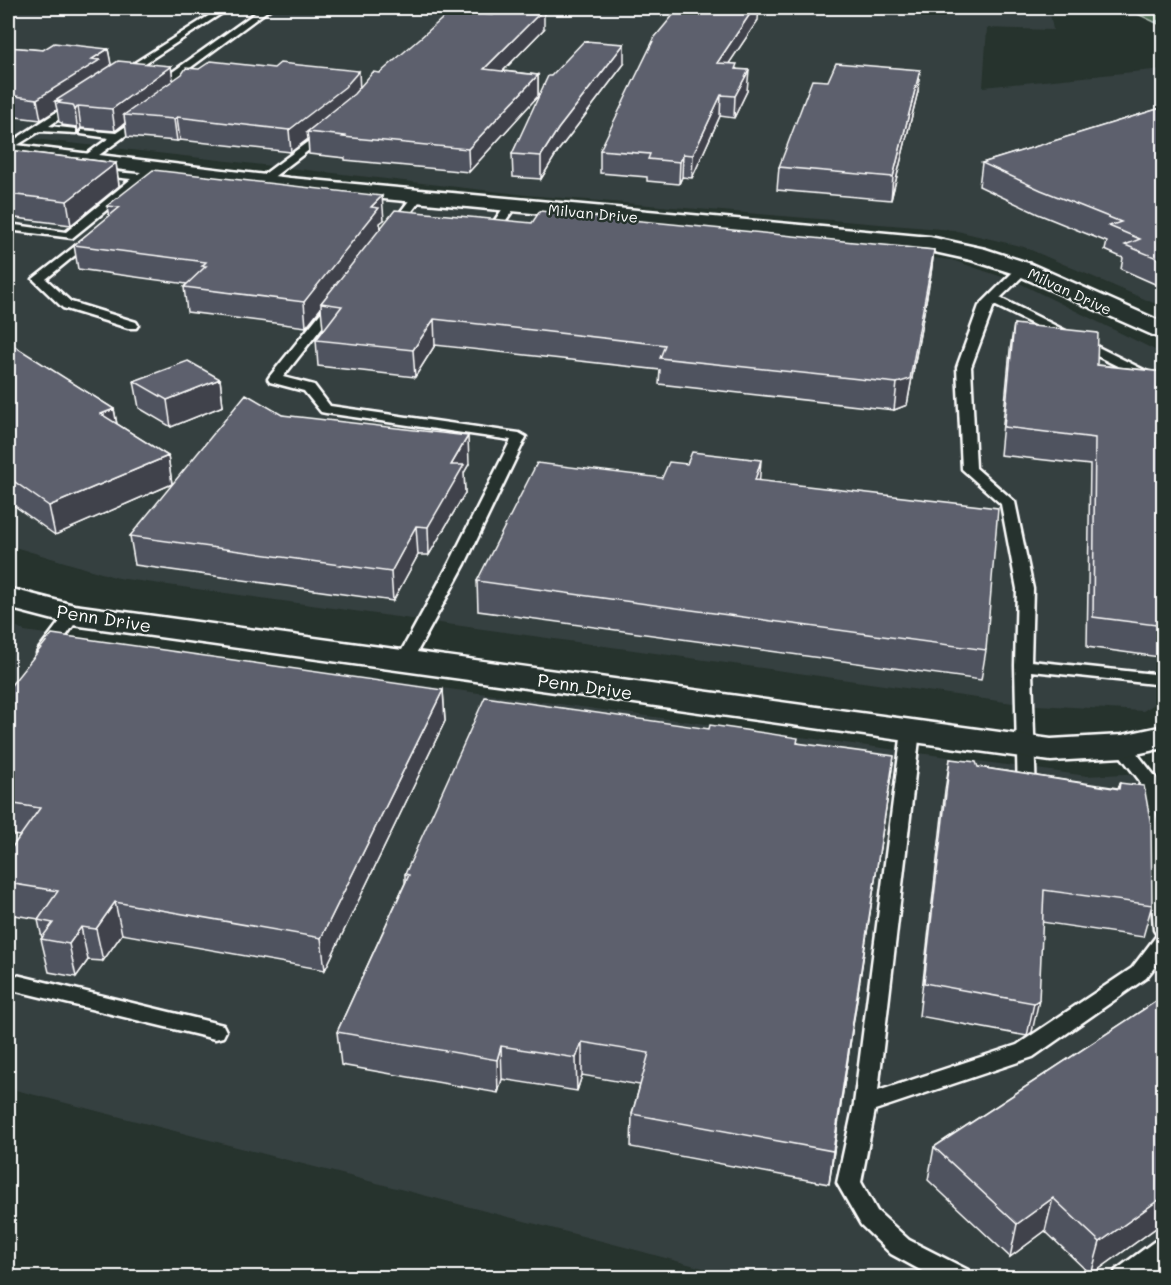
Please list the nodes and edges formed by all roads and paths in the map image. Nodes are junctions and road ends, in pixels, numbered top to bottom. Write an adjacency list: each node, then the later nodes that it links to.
1 (226, 8): 3 (lane)
2 (267, 8): 6 (lane)
3 (120, 76): 4 (lane); 7 (lane)
4 (132, 77)
5 (155, 79): 6 (lane)
6 (166, 80): 8 (lane)
7 (111, 81)
8 (180, 91)
9 (84, 99): 12 (lane)
10 (153, 110): 15 (lane)
11 (337, 124): 19 (lane)
12 (39, 128): 13 (lane); 16 (lane)
13 (72, 131)
14 (85, 132): 15 (lane)
15 (117, 136): 17 (lane)
16 (8, 149): 17 (street, Milvan Drive)
17 (79, 164): 18 (street, Milvan Drive)
18 (157, 174): 19 (street, Milvan Drive); 24 (lane)
19 (263, 180): 20 (street, Milvan Drive)
20 (412, 210): 21 (street, Milvan Drive); 26 (lane)
21 (504, 213): 22 (lane); 25 (lane); 27 (street, Milvan Drive)
22 (482, 219)
23 (105, 226): 30 (lane)
24 (8, 227)
25 (490, 235)
26 (382, 243)
27 (1023, 270): 29 (lane); 31 (street, Milvan Drive)
28 (347, 288): 35 (lane)
29 (992, 299): 32 (lane); 36 (lane)
30 (132, 325)
31 (1164, 333)
32 (1164, 385)
33 (8, 598): 34 (street, Penn Drive)
34 (73, 615): 35 (street, Penn Drive); 37 (lane)
35 (404, 661): 39 (street, Penn Drive)
36 (1023, 665): 38 (lane); 42 (lane)
37 (34, 667)
38 (1164, 681)
39 (911, 731): 42 (street, Penn Drive); 49 (lane)
40 (1164, 737): 41 (street, Penn Drive)
41 (1122, 746): 42 (street, Penn Drive); 43 (lane)
42 (1027, 747): 44 (lane)
43 (1156, 784): 45 (lane)
44 (1027, 796)
45 (1164, 930)
46 (1164, 940): 49 (lane)
47 (8, 981): 48 (lane)
48 (215, 1031)
49 (864, 1104): 51 (lane)
50 (1164, 1248): 52 (lane)
51 (959, 1278)
52 (1125, 1278)

